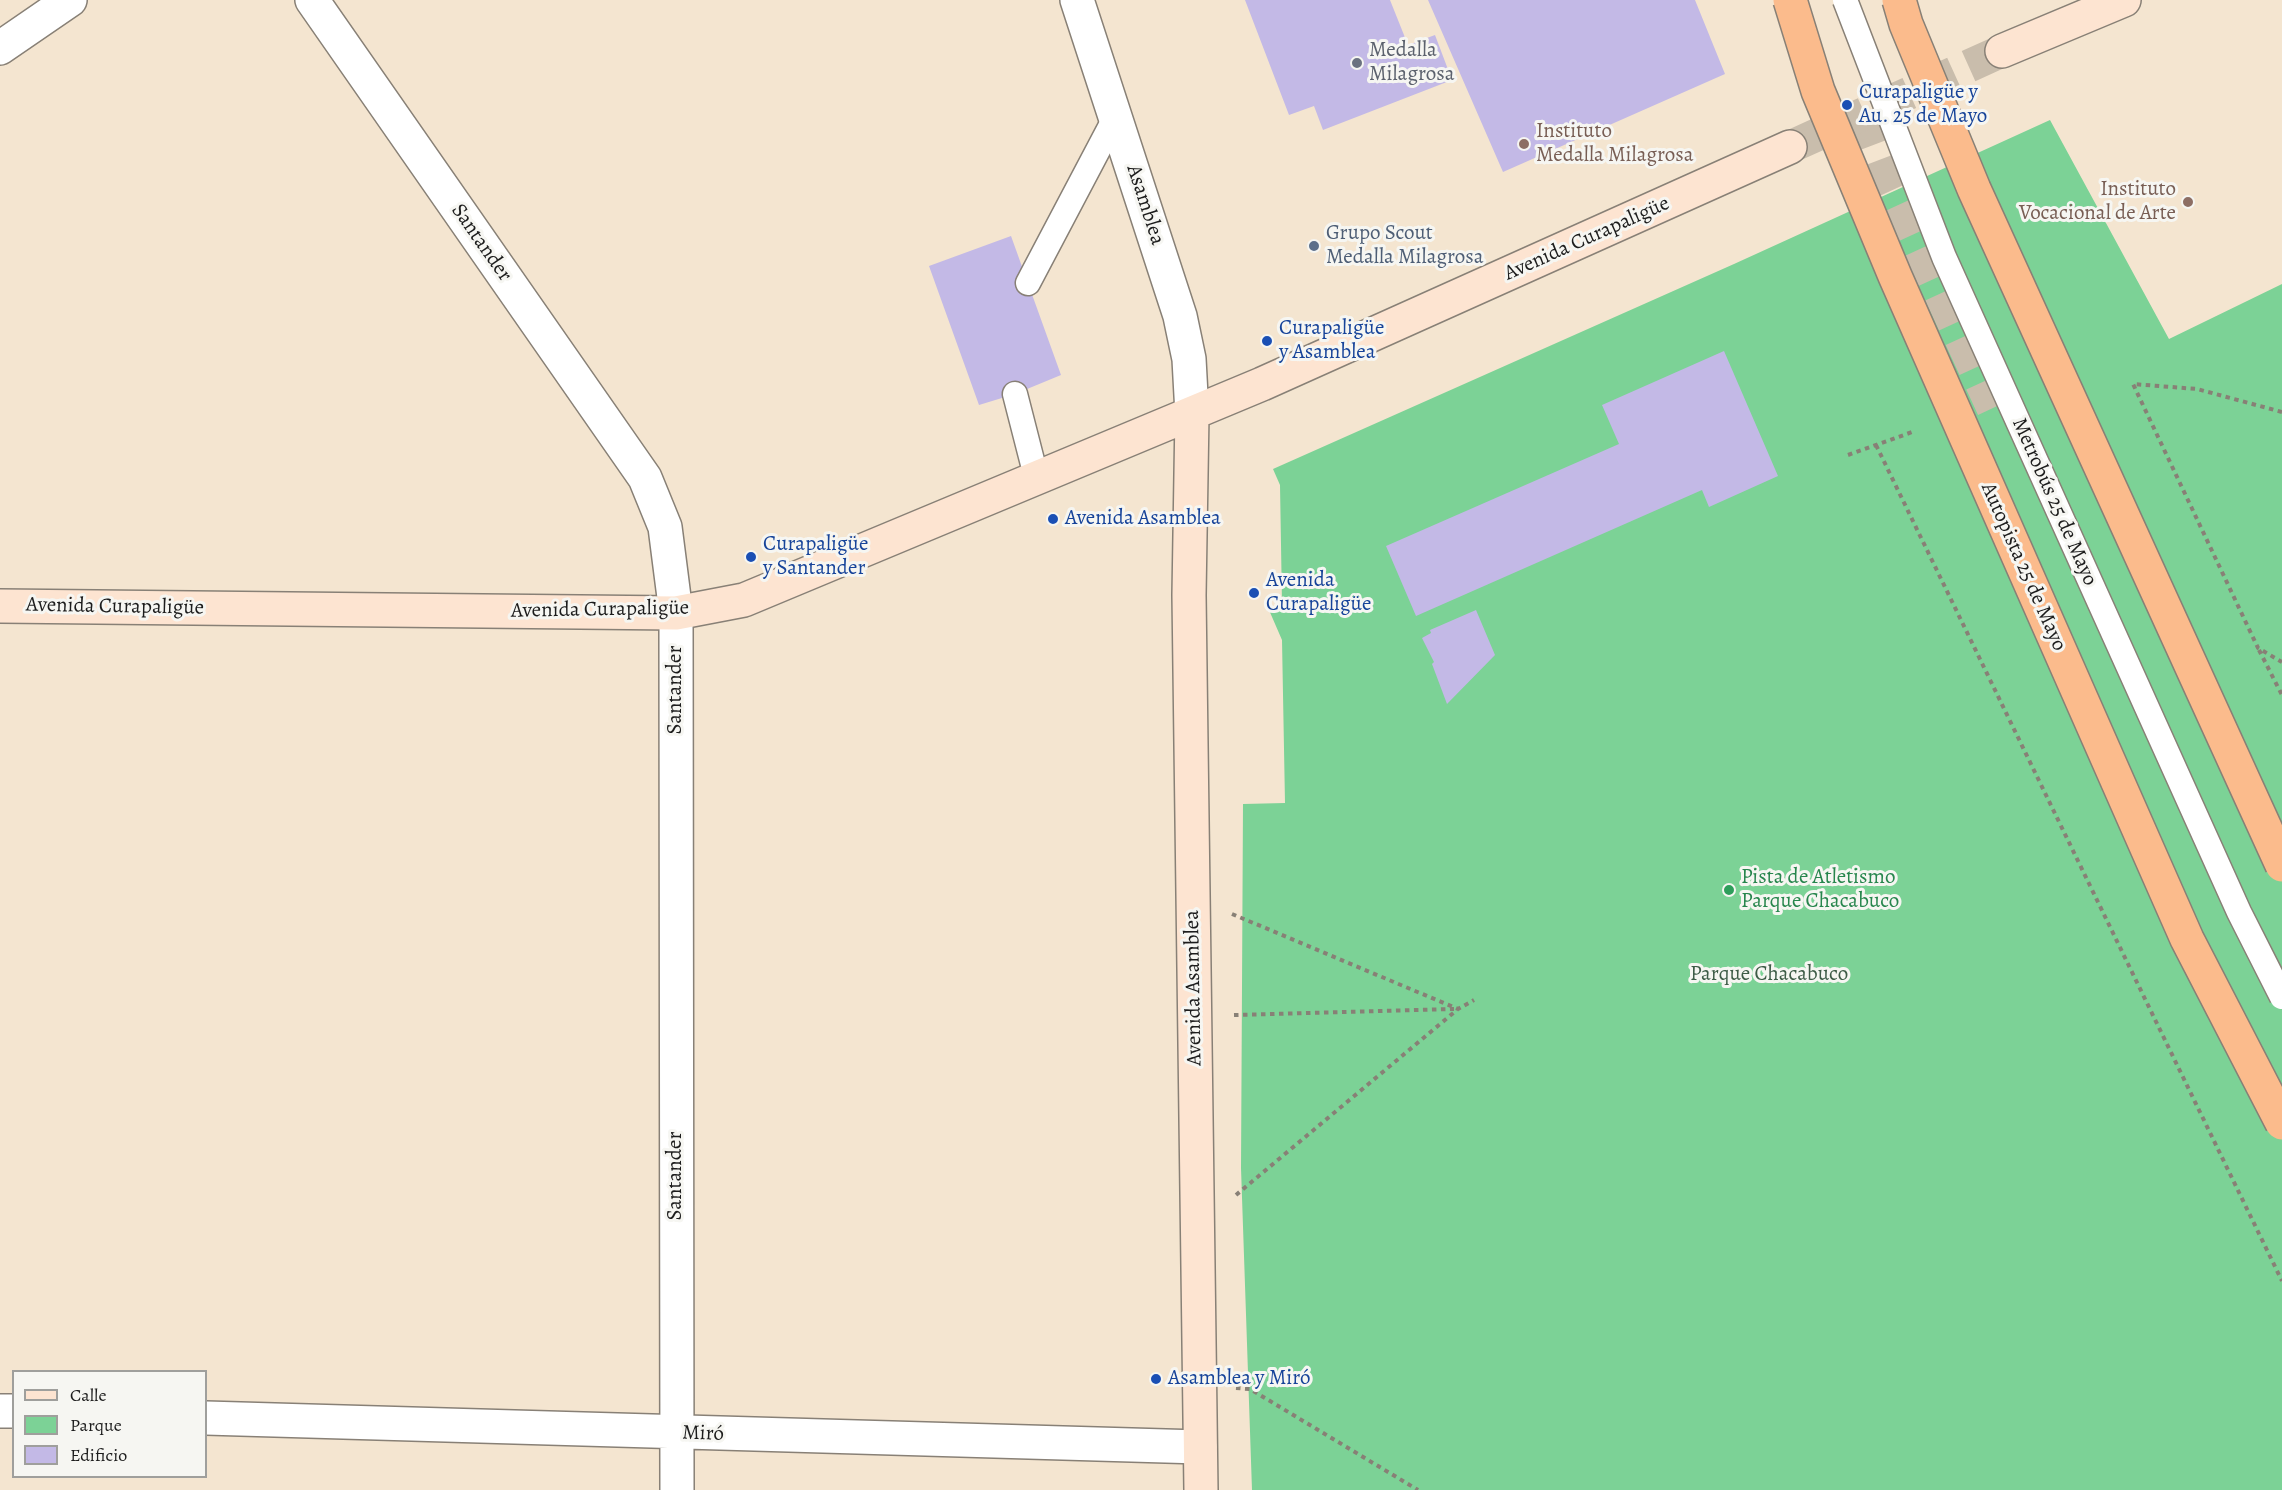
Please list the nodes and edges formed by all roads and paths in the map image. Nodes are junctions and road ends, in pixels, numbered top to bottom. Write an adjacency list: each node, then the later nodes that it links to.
1 (70, 0): 9 (street)
2 (312, 0): 22 (street, Santander)
3 (1077, 0): 11 (street, Asamblea)
4 (1790, 0): 32 (highway, Autopista 25 de Mayo, bridge)
5 (1845, 0): 28 (lane, Metrobús 25 de Mayo, bridge)
6 (1899, 0): 26 (highway, bridge)
7 (2124, 0): 8 (main road)
8 (2091, 6): 10 (main road)
9 (0, 48)
10 (2002, 51)
11 (1116, 116): 13 (lane); 16 (street, Asamblea)
12 (1790, 147): 16 (main road, Avenida Curapaligüe)
13 (1028, 283)
14 (1015, 394): 20 (lane)
15 (2282, 412): 23 (path)
16 (1192, 414): 20 (main road, Avenida Curapaligüe); 27 (main road, Avenida Asamblea)
17 (1915, 431): 18 (path)
18 (1876, 444): 19 (path); 34 (path)
19 (1848, 455)
20 (1037, 480): 22 (main road, Avenida Curapaligüe)
21 (0, 606): 22 (main road, Avenida Curapaligüe)
22 (676, 613): 37 (street, Santander)
23 (2258, 648): 24 (path); 25 (path)
24 (2282, 662)
25 (2282, 695)
26 (2282, 865)
27 (1193, 898): 30 (path); 31 (main road, Avenida Asamblea)
28 (2282, 997)
29 (1474, 1000): 30 (path)
30 (1458, 1009): 31 (path); 33 (path)
31 (1195, 1016): 33 (main road, Avenida Asamblea)
32 (2282, 1123)
33 (1197, 1238): 35 (main road, Avenida Asamblea)
34 (2282, 1281)
35 (1199, 1387): 38 (main road, Avenida Asamblea); 41 (path)
36 (207, 1418): 37 (street, Miró)
37 (677, 1433): 38 (street, Miró); 39 (street, Santander)
38 (1200, 1448): 40 (main road, Avenida Asamblea)
39 (677, 1490)
40 (1201, 1490)
41 (1418, 1490)

